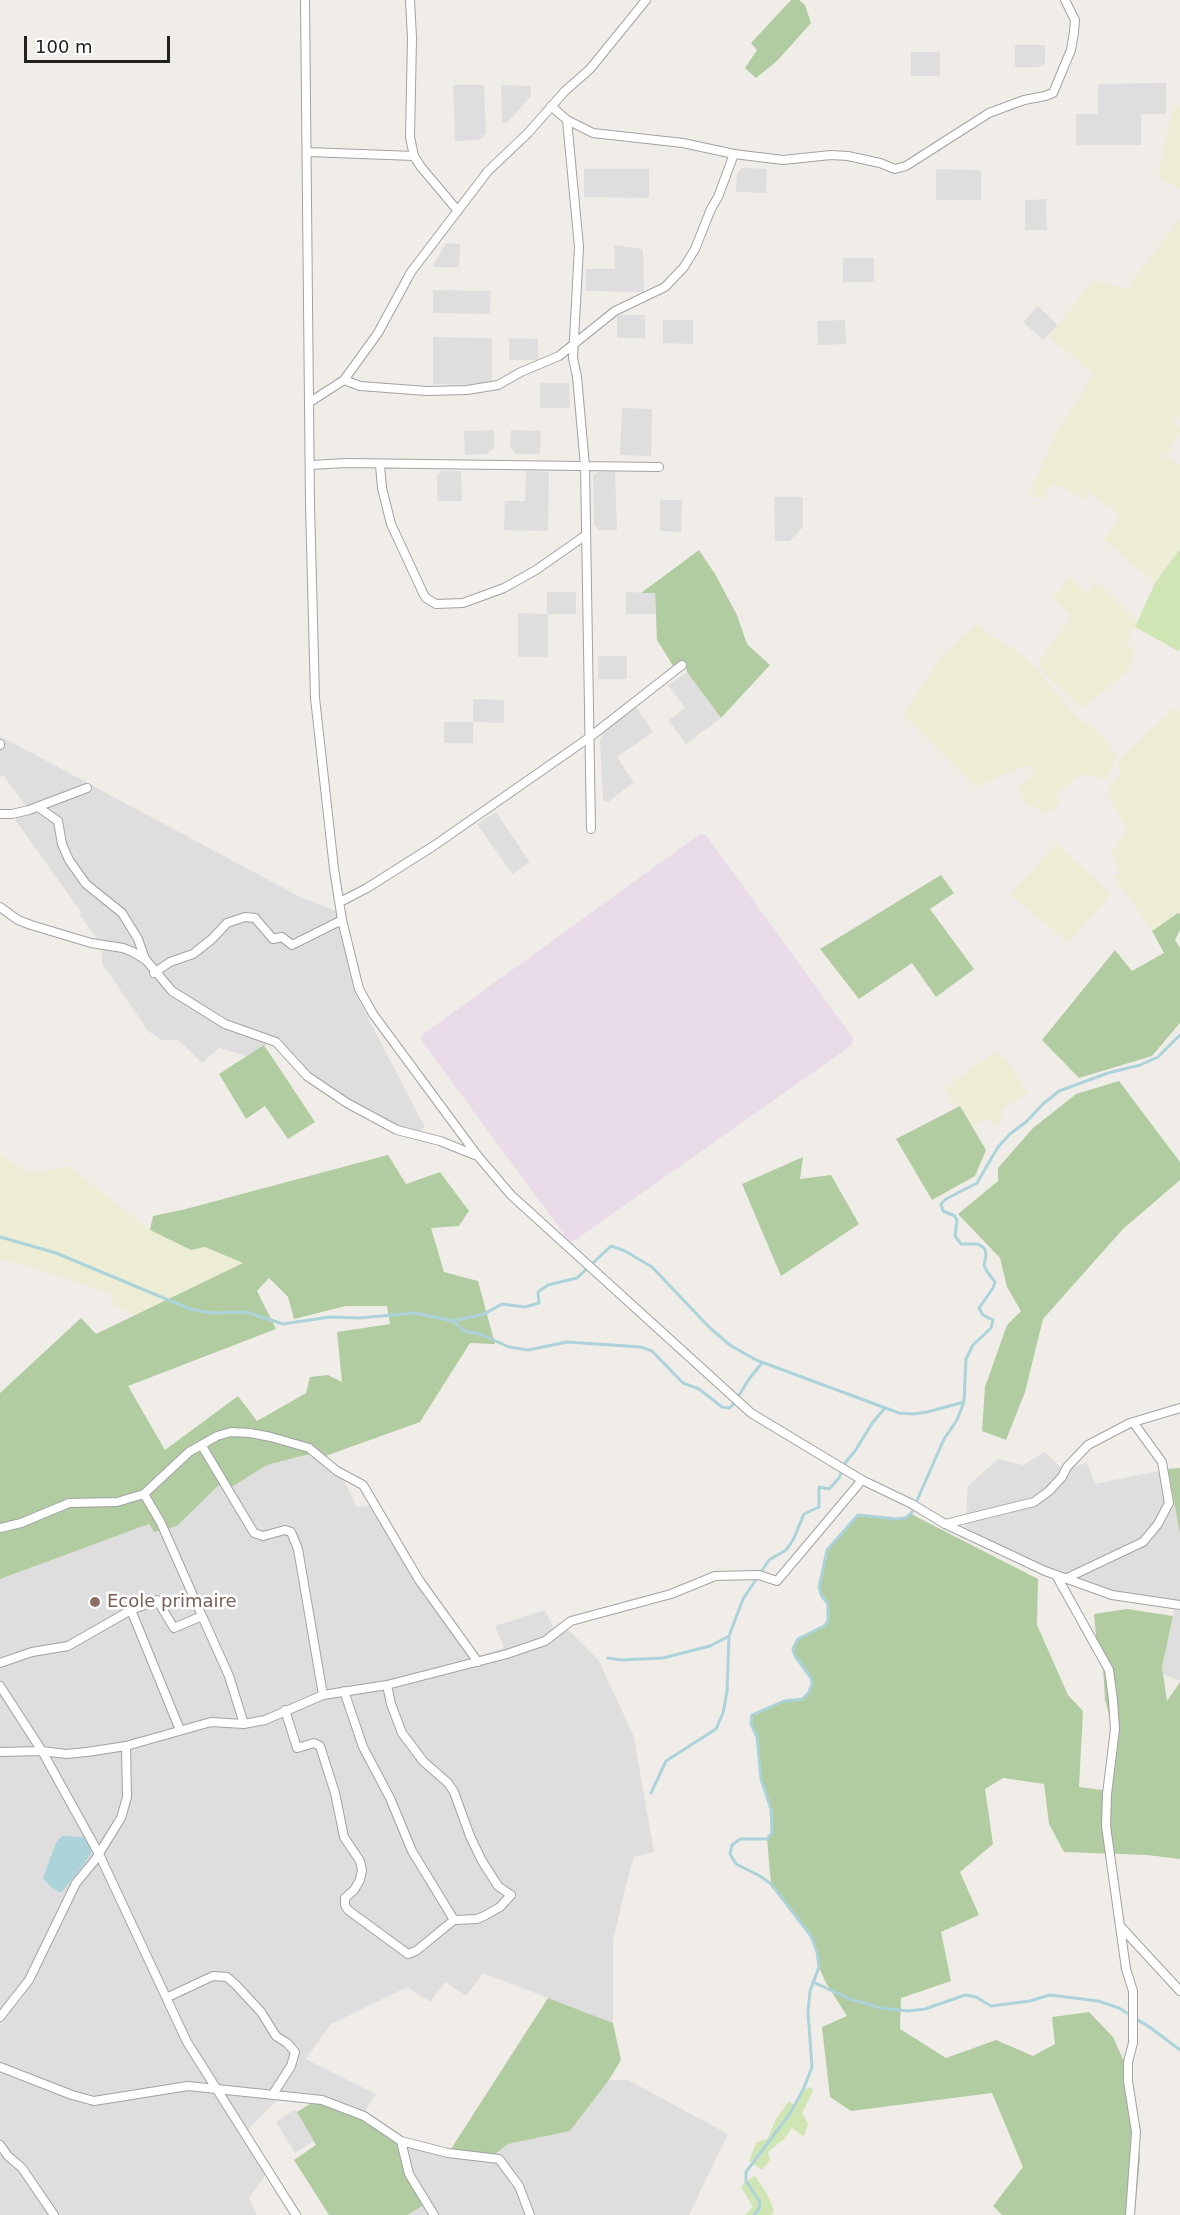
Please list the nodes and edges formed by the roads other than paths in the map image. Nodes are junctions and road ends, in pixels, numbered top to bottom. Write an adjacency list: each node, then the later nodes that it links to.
1 (305, 0): 7 (street)
2 (410, 0): 9 (street)
3 (646, 0): 5 (street)
4 (1065, 0): 8 (street)
5 (551, 106): 6 (street); 10 (street)
6 (567, 120): 8 (street); 11 (street)
7 (308, 153): 9 (street); 13 (street)
8 (734, 154): 11 (street)
9 (414, 156): 10 (street)
10 (458, 211): 12 (street)
11 (573, 346): 12 (street); 16 (street)
12 (344, 380): 13 (street)
13 (310, 402): 14 (street)
14 (311, 465): 15 (street); 25 (street)
15 (380, 465): 16 (street); 18 (street)
16 (585, 465): 17 (street); 18 (street)
17 (659, 467)
18 (586, 535): 20 (street)
19 (682, 665): 20 (street)
20 (590, 736): 24 (street); 25 (street)
21 (87, 788): 22 (street)
22 (38, 807): 23 (street); 28 (street)
23 (0, 814)
24 (591, 829)
25 (340, 902): 27 (street)
26 (0, 907): 28 (street)
27 (342, 920): 29 (street); 30 (street)
28 (146, 960): 29 (street)
29 (154, 973): 30 (street)
30 (477, 1155): 34 (street)
31 (1180, 1408): 32 (street)
32 (1133, 1422): 36 (street); 39 (street)
33 (202, 1446): 35 (street); 43 (street); 48 (street)
34 (862, 1480): 36 (street); 43 (street)
35 (144, 1494): 37 (street); 42 (street)
36 (945, 1524): 38 (street)
37 (0, 1528)
38 (1056, 1575): 39 (street); 57 (street)
39 (1067, 1578): 40 (street)
40 (1180, 1605)
41 (131, 1610): 42 (street); 44 (street); 51 (street)
42 (202, 1617): 50 (street)
43 (478, 1662): 45 (street)
44 (0, 1663)
45 (387, 1685): 47 (street); 56 (street)
46 (0, 1686): 53 (street)
47 (344, 1691): 48 (street); 56 (street)
48 (323, 1695): 49 (street)
49 (285, 1710): 50 (street); 56 (street)
50 (244, 1724): 51 (street)
51 (180, 1730): 52 (street)
52 (126, 1746): 53 (street); 55 (street)
53 (42, 1751): 54 (street); 55 (street)
54 (0, 1752)
55 (99, 1854): 59 (street); 60 (street)
56 (454, 1920)
57 (1121, 1927): 58 (street); 70 (street)
58 (1180, 1991)
59 (168, 1997): 62 (street); 63 (street)
60 (0, 2017)
61 (0, 2067): 62 (street)
62 (217, 2089): 63 (street); 67 (street)
63 (273, 2094): 64 (street)
64 (401, 2141): 68 (street); 69 (street)
65 (0, 2145): 66 (street)
66 (54, 2215)
67 (296, 2215)
68 (434, 2215)
69 (530, 2215)
70 (1130, 2215)

